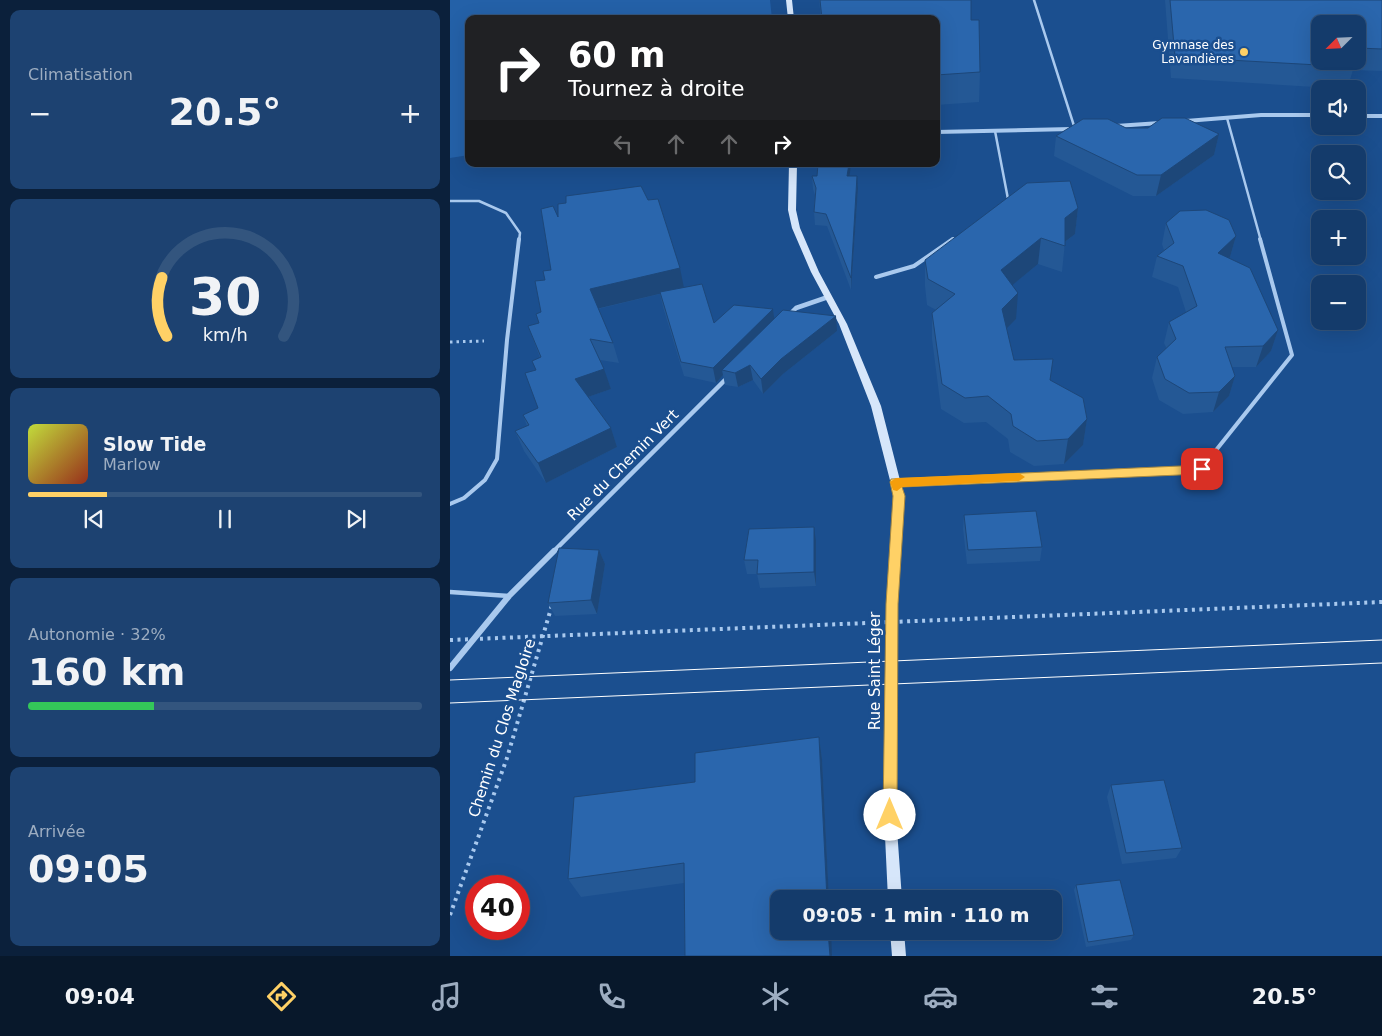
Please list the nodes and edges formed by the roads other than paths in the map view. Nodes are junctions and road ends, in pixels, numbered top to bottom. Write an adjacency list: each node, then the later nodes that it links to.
1 (789, 0): 3 (street)
2 (1034, 0): 12 (lane)
3 (791, 15)
4 (1311, 115): 7 (street)
5 (1366, 116): 6 (street)
6 (1382, 116)
7 (1227, 118): 8 (street); 23 (lane)
8 (1180, 121)
9 (1170, 122): 10 (street)
10 (1113, 126)
11 (1085, 128): 12 (street)
12 (1075, 129): 13 (street)
13 (995, 131): 14 (street); 17 (lane)
14 (940, 132)
15 (793, 167): 20 (street, Rue Saint Léger)
16 (450, 201): 24 (lane)
17 (1004, 204)
18 (955, 238): 19 (lane)
19 (876, 277)
20 (828, 298): 21 (street); 23 (street, Rue Saint Léger)
21 (782, 322)
22 (734, 371): 26 (street, Rue du Chemin Vert)
23 (896, 482): 28 (street, Rue Saint Léger)
24 (450, 504)
25 (450, 592): 26 (lane)
26 (509, 596): 27 (street, Rue du Chemin Vert)
27 (450, 668)
28 (895, 890)
29 (898, 940): 30 (street)
30 (899, 956)

